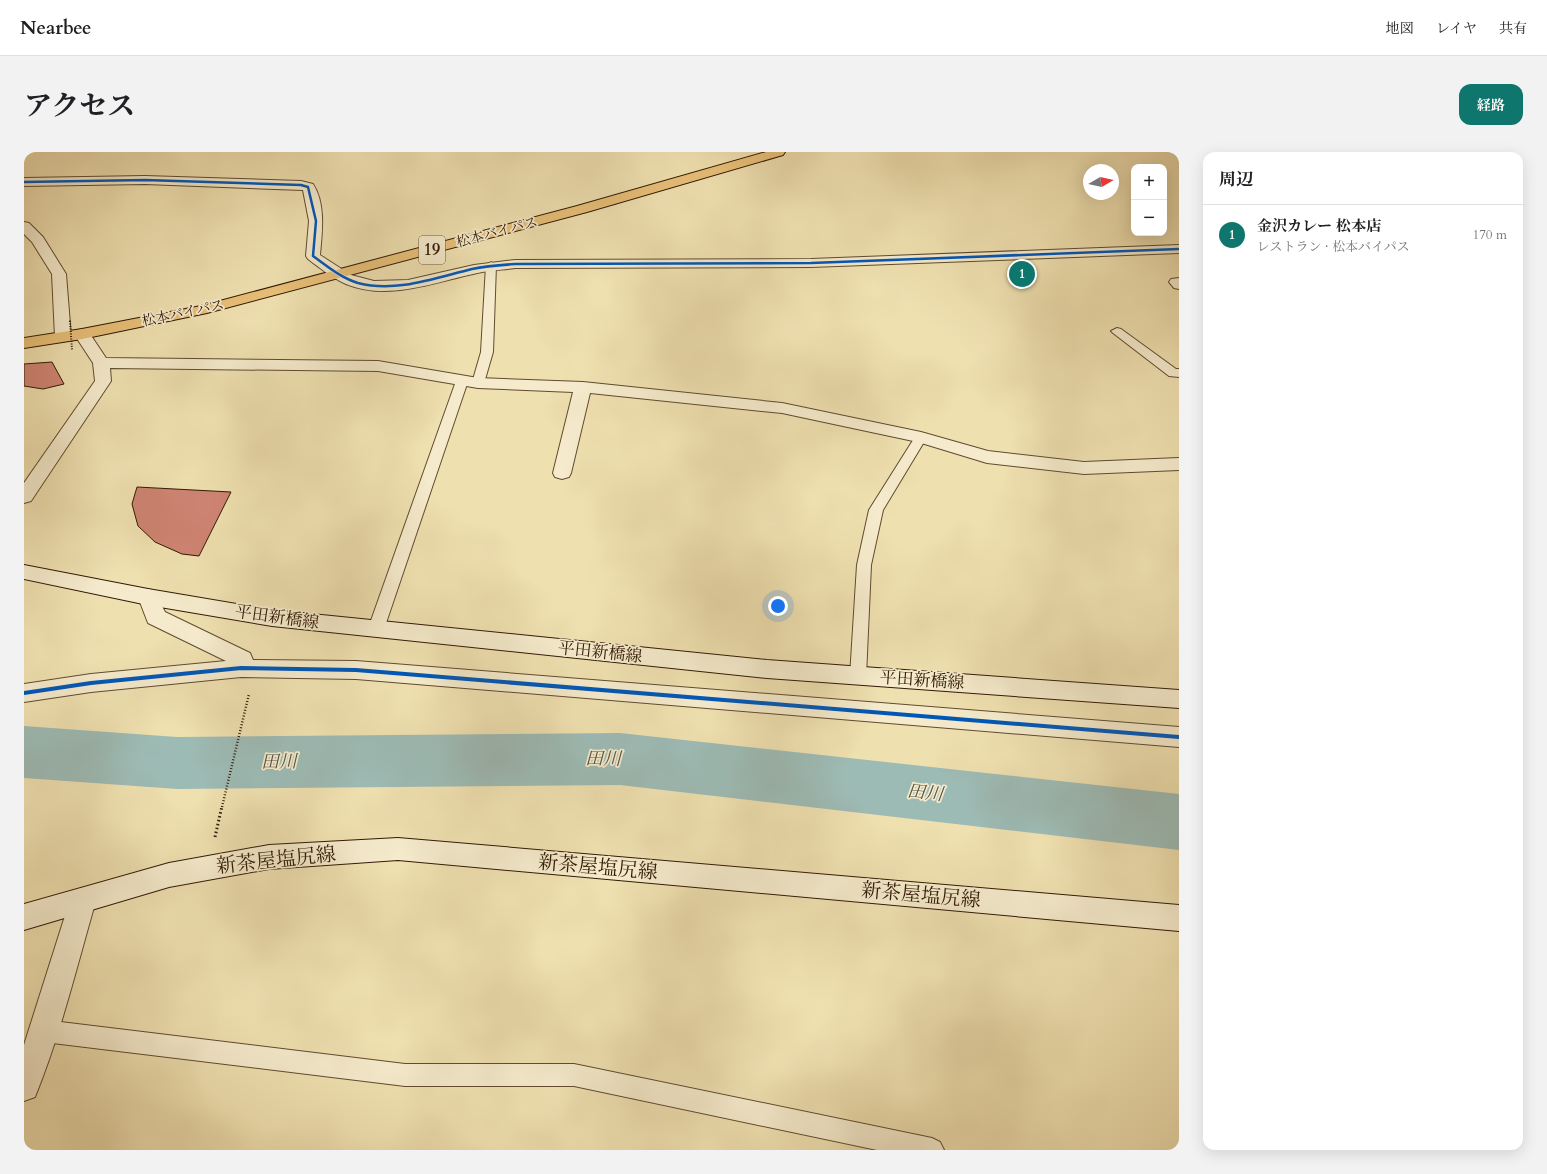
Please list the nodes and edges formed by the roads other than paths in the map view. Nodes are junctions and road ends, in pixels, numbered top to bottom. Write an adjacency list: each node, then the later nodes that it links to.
1 (779, 152): 6 (highway, 松本バイパス / 19)
2 (24, 182): 6 (street)
3 (24, 226): 10 (street)
4 (1179, 249): 5 (street)
5 (491, 266): 6 (street); 13 (lane)
6 (340, 275): 8 (highway, 松本バイパス / 19)
7 (1117, 331): 12 (lane)
8 (82, 334): 10 (highway, 松本バイパス / 19); 11 (street)
9 (24, 343): 10 (highway, 松本バイパス / 19)
10 (67, 343)
11 (101, 363): 13 (street); 18 (street)
12 (1179, 373)
13 (470, 382): 14 (street); 21 (lane)
14 (583, 387): 15 (street); 17 (street)
15 (921, 437): 16 (street); 22 (lane)
16 (1179, 464)
17 (562, 473)
18 (24, 497)
19 (24, 572): 20 (street, 平田新橋線)
20 (148, 597): 21 (street, 平田新橋線); 23 (street)
21 (376, 629): 22 (street, 平田新橋線)
22 (858, 676): 25 (street, 平田新橋線)
23 (246, 677): 24 (street); 26 (street)
24 (24, 693)
25 (1179, 699)
26 (1179, 737)
27 (84, 900): 28 (street, 新茶屋塩尻線); 29 (street, 新茶屋塩尻線); 30 (street)
28 (24, 917)
29 (1179, 919)
30 (44, 1031): 31 (street); 32 (lane)
31 (24, 1086)
32 (932, 1150)

